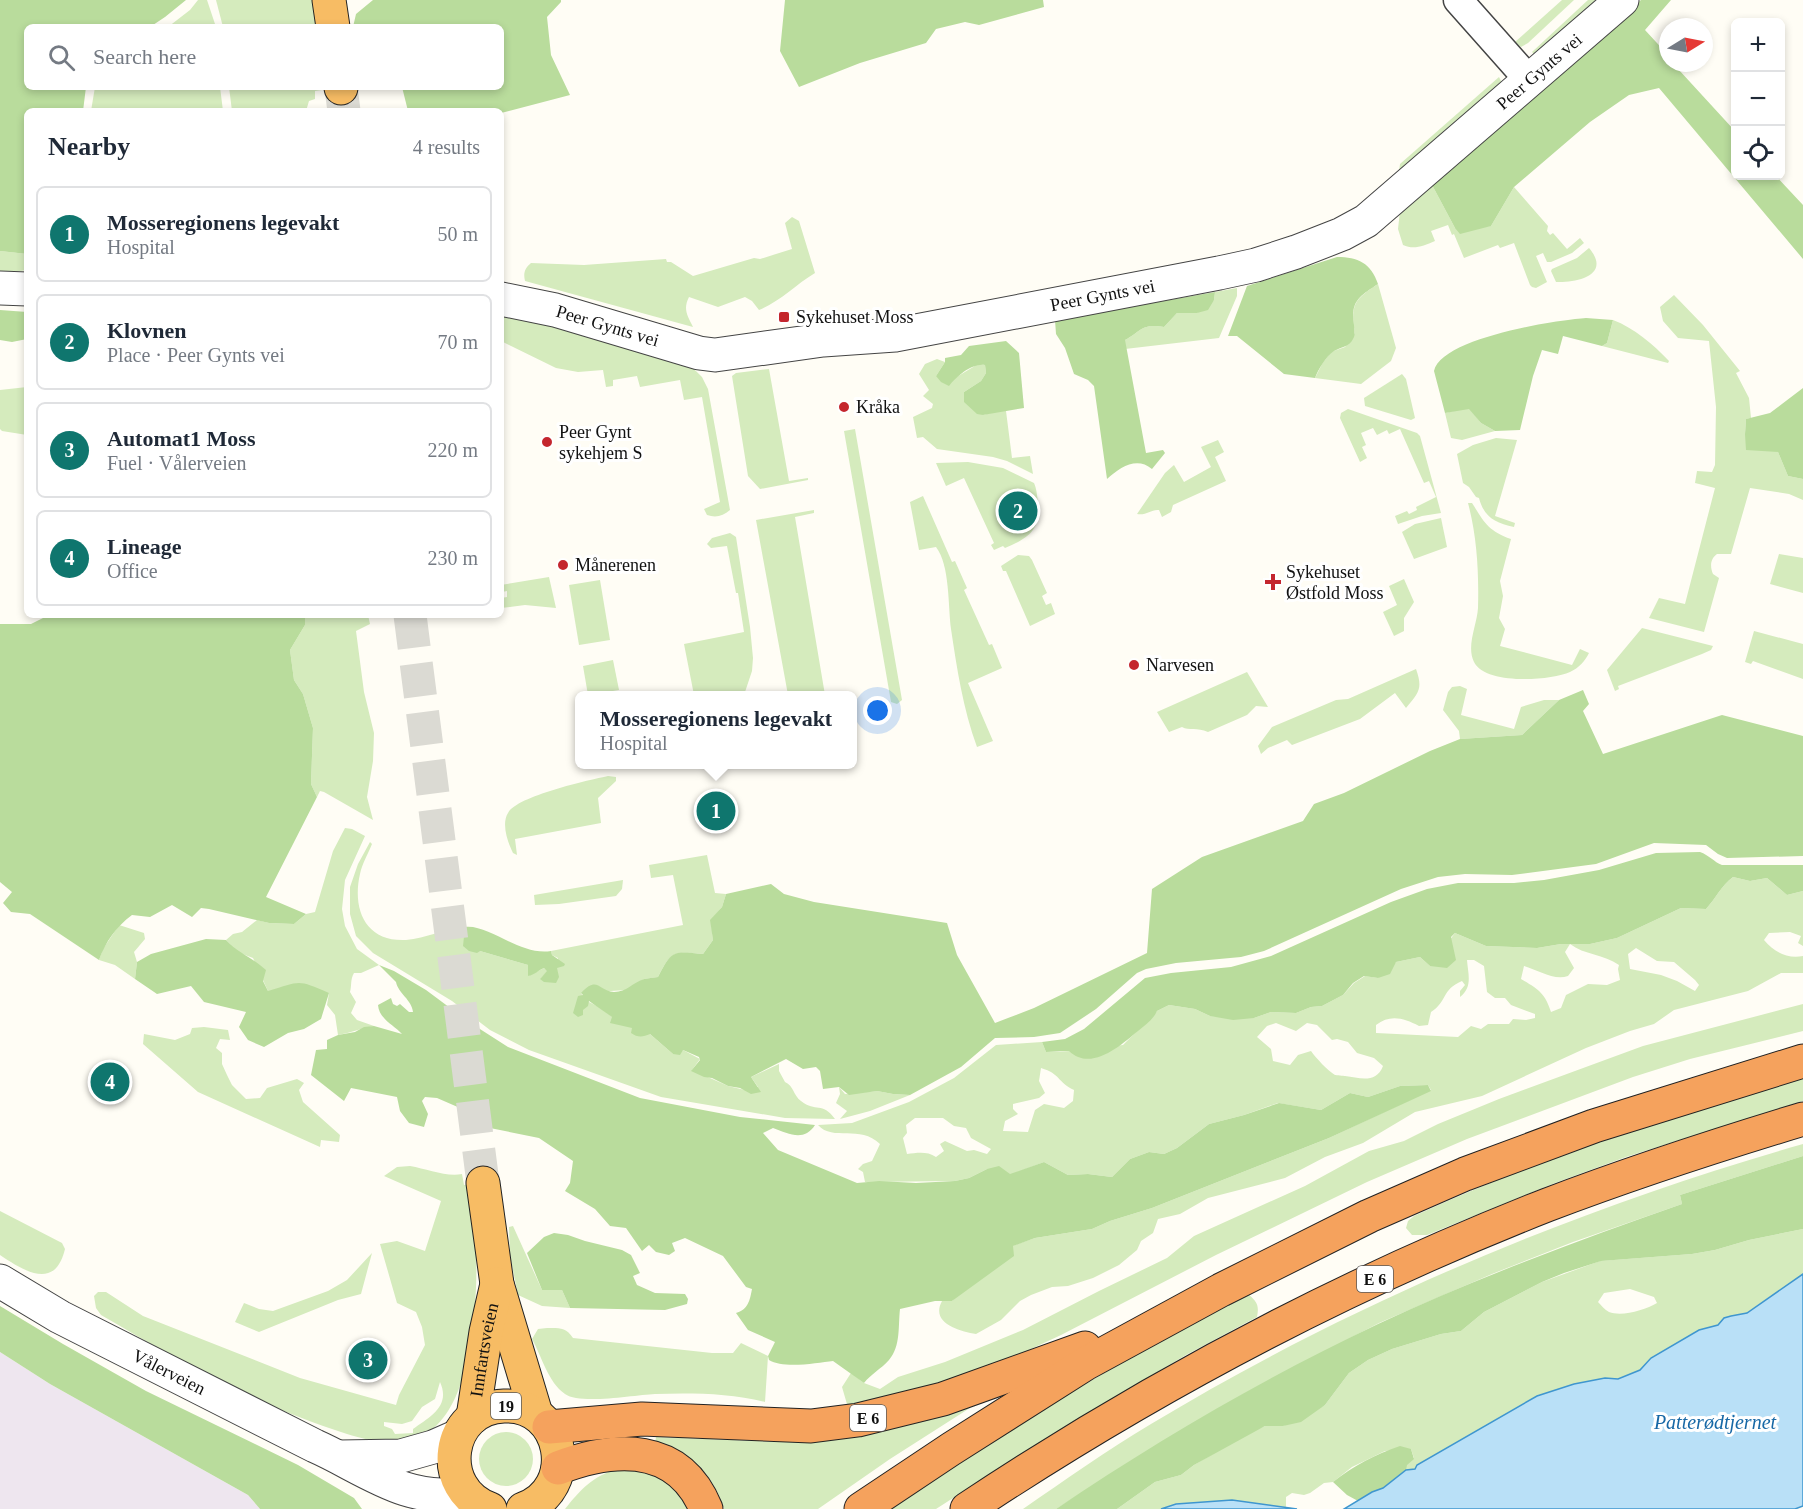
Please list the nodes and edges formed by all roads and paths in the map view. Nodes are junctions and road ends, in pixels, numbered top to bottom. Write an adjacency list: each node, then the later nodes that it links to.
1 (329, 0): 4 (highway)
2 (1458, 0): 5 (street)
3 (1622, 0): 5 (street, Peer Gynts vei)
4 (333, 24)
5 (1529, 80): 8 (street, Peer Gynts vei)
6 (0, 288): 7 (street)
7 (24, 289)
8 (504, 300)
9 (1803, 1061): 14 (highway, E 6)
10 (1803, 1119): 23 (highway, E 6)
11 (483, 1183): 13 (highway, Innfartsveien / 19)
12 (0, 1281): 17 (street, Vålerveien)
13 (497, 1284): 15 (highway, Innfartsveien / 19); 16 (highway, Innfartsveien / 19)
14 (1172, 1316): 15 (highway, E 6); 22 (highway, E 6)
15 (542, 1421): 16 (highway, 19); 18 (highway, 19)
16 (466, 1426): 17 (street, Vålerveien); 19 (highway, 19)
17 (340, 1457): 19 (street, Vålerveien)
18 (558, 1468): 20 (highway); 21 (highway)
19 (476, 1503)
20 (533, 1506)
21 (706, 1509)
22 (861, 1509)
23 (967, 1509)

